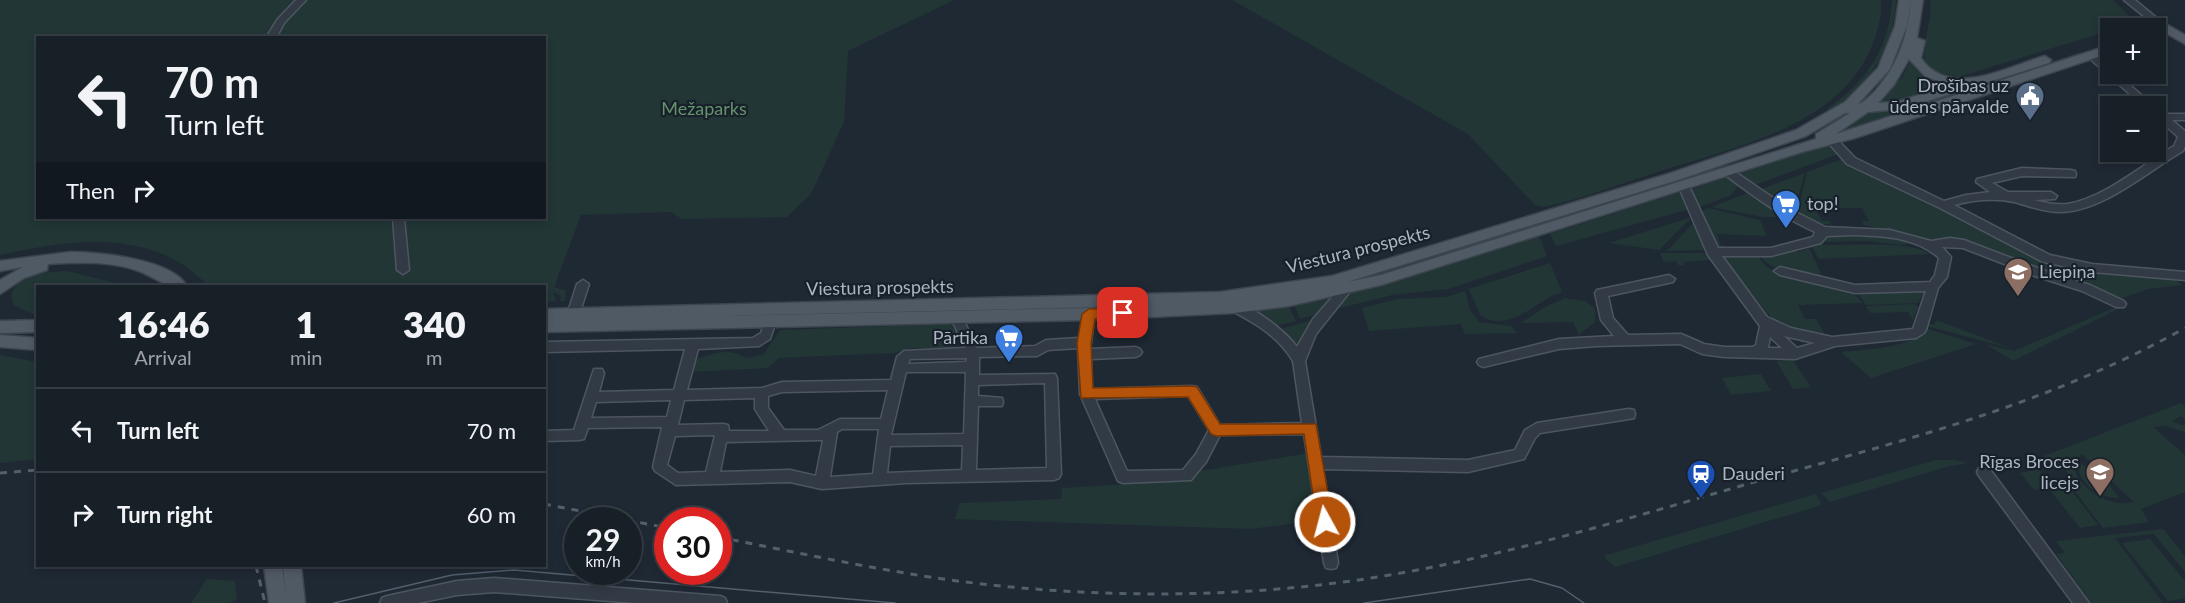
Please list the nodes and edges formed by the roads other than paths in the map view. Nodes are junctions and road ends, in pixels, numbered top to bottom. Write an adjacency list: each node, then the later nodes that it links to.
1 (301, 0): 7 (street)
2 (2129, 0): 4 (street)
3 (1907, 1): 5 (main road); 17 (main road)
4 (2148, 18)
5 (1917, 20): 13 (main road); 16 (main road)
6 (2166, 32): 8 (main road)
7 (271, 36)
8 (2185, 40)
9 (2100, 42): 13 (main road, Viestura prospekts)
10 (2100, 52): 11 (main road, Viestura prospekts)
11 (2091, 55): 12 (street); 22 (main road, Viestura prospekts)
12 (2100, 63)
13 (1970, 83): 16 (main road, Viestura prospekts)
14 (2124, 84): 15 (street)
15 (2137, 96)
16 (1867, 107): 17 (main road, Viestura prospekts); 23 (main road)
17 (1843, 110): 26 (main road, Viestura prospekts)
18 (2166, 115): 19 (street)
19 (2185, 117)
20 (2166, 121): 21 (street)
21 (2184, 137): 27 (street)
22 (1831, 140): 23 (main road, Viestura prospekts); 29 (street)
23 (1799, 148): 24 (main road, Viestura prospekts)
24 (1728, 171): 26 (main road, Viestura prospekts); 31 (street)
25 (2071, 174): 27 (street)
26 (1679, 181): 33 (street); 34 (main road, Viestura prospekts)
27 (2006, 196): 28 (street); 29 (street)
28 (2050, 196)
29 (1944, 205): 39 (street)
30 (398, 219): 37 (street)
31 (1821, 230): 32 (street); 33 (street)
32 (1929, 245): 44 (street); 47 (street)
33 (1712, 252): 57 (street)
34 (1445, 254): 46 (main road, Viestura prospekts); 48 (main road, Viestura prospekts)
35 (91, 261): 36 (main road); 42 (main road); 43 (main road); 45 (main road)
36 (0, 266)
37 (403, 270)
38 (1780, 271): 44 (street)
39 (2185, 276)
40 (1669, 279): 55 (street)
41 (584, 284): 52 (street)
42 (163, 285)
43 (179, 285)
44 (1933, 286): 66 (street)
45 (0, 288)
46 (1346, 289): 49 (main road, Viestura prospekts); 75 (street)
47 (2120, 304)
48 (1123, 307): 49 (main road, Viestura prospekts); 50 (main road, Viestura prospekts); 52 (main road, Viestura prospekts)
49 (1234, 307): 75 (street)
50 (1089, 314): 53 (main road, Viestura prospekts); 70 (street)
51 (546, 315): 52 (main road, Viestura prospekts)
52 (573, 315)
53 (956, 316): 56 (main road, Viestura prospekts); 71 (street)
54 (0, 320): 61 (main road)
55 (1607, 320): 64 (street); 65 (street)
56 (770, 321): 58 (main road, Viestura prospekts); 68 (street)
57 (1765, 323): 66 (street); 73 (street); 74 (street)
58 (588, 325): 59 (main road, Viestura prospekts); 62 (main road)
59 (546, 326)
60 (0, 327): 61 (main road)
61 (36, 330): 63 (main road)
62 (546, 333)
63 (0, 340): 67 (main road)
64 (1596, 341): 65 (street); 76 (street)
65 (1626, 341): 73 (street)
66 (1832, 342): 74 (street)
67 (36, 344)
68 (693, 344): 69 (street); 82 (street)
69 (546, 347)
70 (1084, 348): 71 (street); 72 (street); 83 (street)
71 (973, 352): 79 (street); 80 (street)
72 (1136, 352)
73 (1756, 352): 74 (street)
74 (1795, 354)
75 (1299, 361): 91 (street)
76 (1483, 362)
77 (910, 368): 79 (street)
78 (598, 373): 84 (street)
79 (972, 374): 85 (street); 101 (street)
80 (896, 385): 81 (street); 89 (street)
81 (762, 393): 82 (street); 96 (street)
82 (679, 394): 84 (street); 90 (street)
83 (1086, 394): 93 (street); 93 (street)
84 (591, 396): 88 (street)
85 (971, 401): 86 (street); 97 (street)
86 (997, 402)
87 (1629, 414): 99 (street)
88 (583, 423): 90 (street); 94 (street)
89 (886, 424): 92 (street); 98 (street)
90 (668, 427): 95 (street); 102 (street)
91 (1311, 428): 93 (street); 99 (street)
92 (831, 429): 96 (street); 104 (street)
93 (1216, 430)
94 (546, 436)
95 (721, 436): 96 (street); 102 (street)
96 (781, 437)
97 (970, 439): 98 (street); 101 (street)
98 (884, 441): 103 (street)
99 (1316, 463): 105 (street)
100 (1984, 471): 112 (street)
101 (969, 475): 103 (street)
102 (712, 477): 104 (street)
103 (879, 480): 104 (street)
104 (822, 483)
105 (1331, 563)
106 (273, 567): 108 (main road)
107 (292, 567): 109 (main road)
108 (278, 603)
109 (296, 603)
110 (387, 603): 111 (street)
111 (720, 603)
112 (2082, 603)

